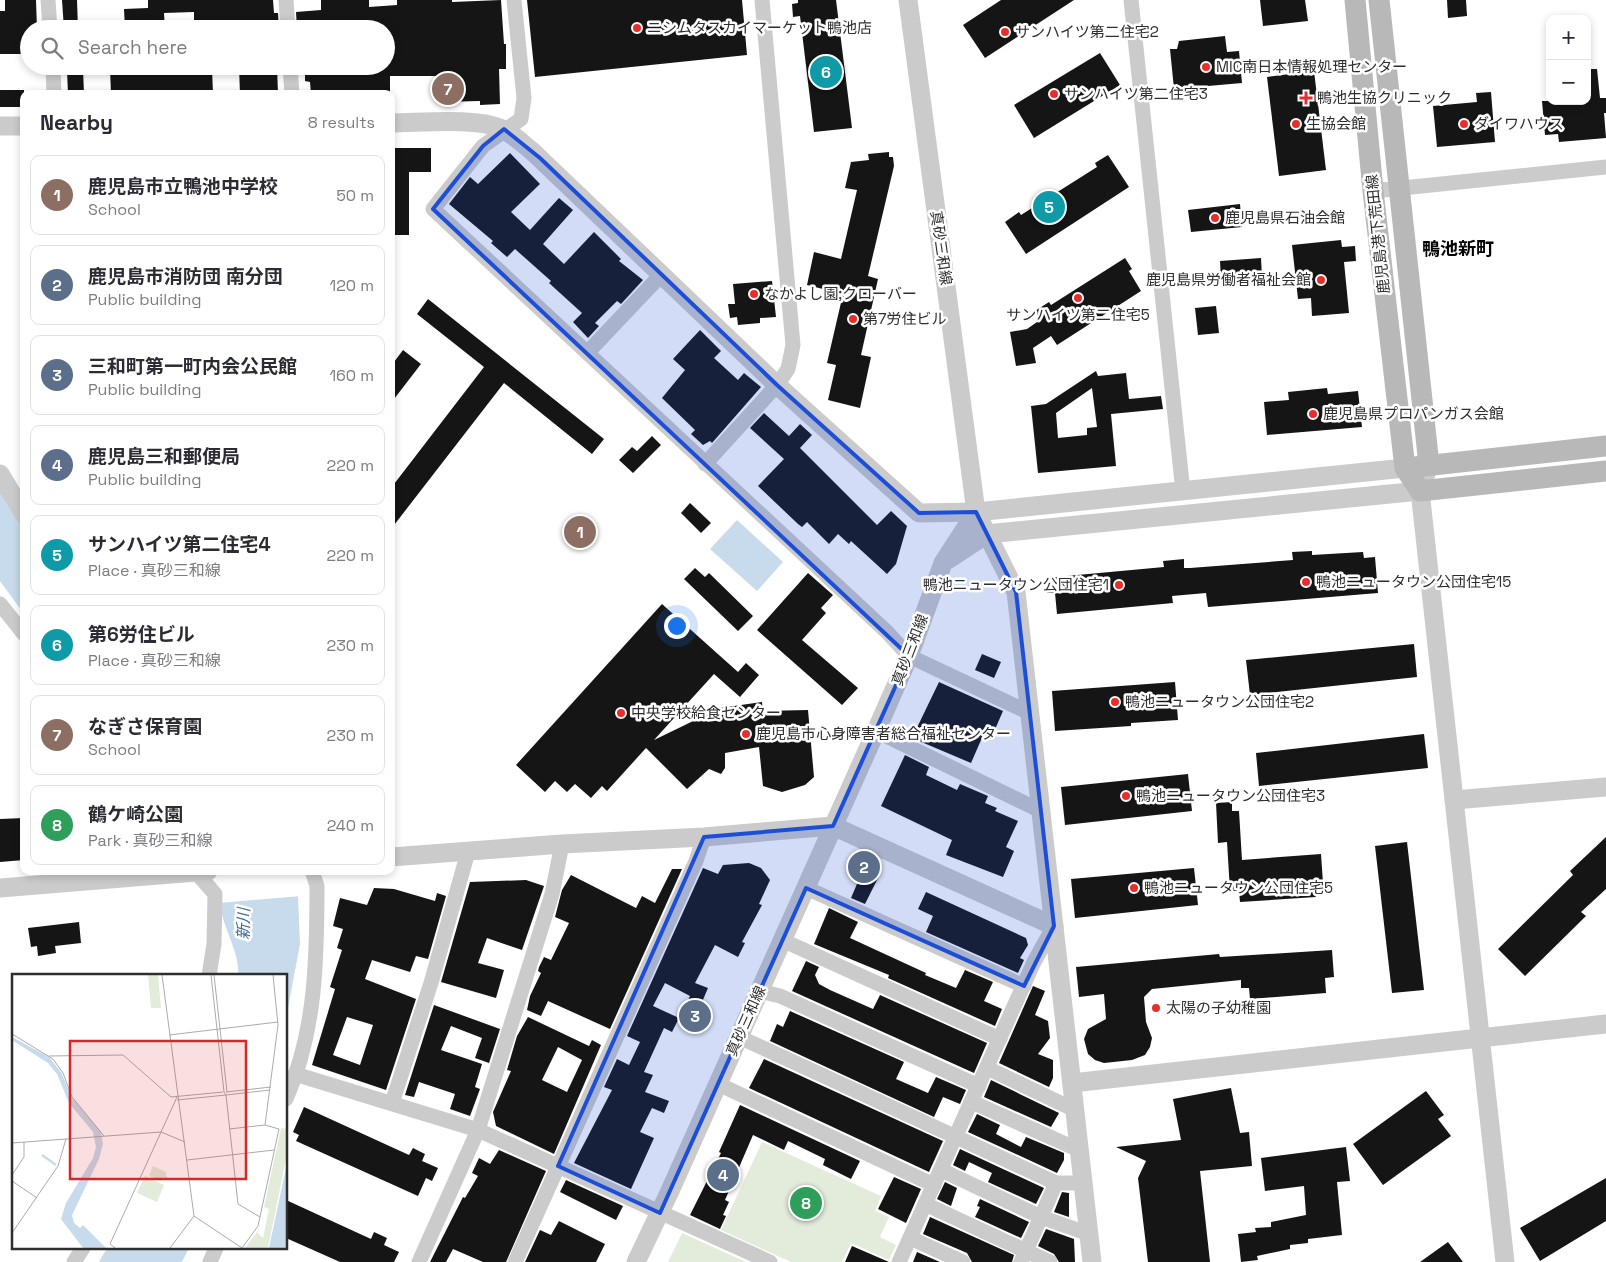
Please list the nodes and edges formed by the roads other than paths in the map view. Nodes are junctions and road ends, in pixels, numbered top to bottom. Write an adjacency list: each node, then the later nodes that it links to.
1 (48, 0): 9 (street)
2 (286, 0): 10 (street)
3 (514, 0): 18 (street)
4 (762, 0): 24 (street)
5 (908, 0): 34 (street, 真砂三和線)
6 (1131, 0): 32 (street)
7 (1355, 0): 21 (main road, 鹿児島港下荒田線)
8 (1379, 0): 20 (main road, 鹿児島港下荒田線)
9 (49, 20)
10 (287, 20)
11 (53, 75): 13 (street)
12 (291, 75): 14 (street)
13 (54, 90)
14 (292, 90)
15 (395, 123): 18 (street)
16 (0, 126): 17 (street)
17 (20, 126)
18 (504, 129): 22 (street); 23 (street)
19 (1606, 167): 20 (street)
20 (1399, 188): 21 (street); 27 (main road, 鹿児島港下荒田線)
21 (1373, 191): 28 (main road, 鹿児島港下荒田線)
22 (661, 275): 23 (street); 24 (street)
23 (588, 352): 26 (street)
24 (778, 385): 26 (street); 34 (street)
25 (1606, 446): 27 (main road)
26 (705, 464): 39 (street)
27 (1429, 465): 28 (main road); 31 (street)
28 (1405, 468): 31 (main road, 鹿児島港下荒田線); 32 (street)
29 (1606, 471): 31 (main road)
30 (0, 474): 33 (street)
31 (1420, 491): 35 (street); 43 (street)
32 (1183, 492): 34 (street)
33 (20, 507)
34 (976, 512): 35 (street); 36 (street, 真砂三和線)
35 (987, 534): 36 (street); 40 (street)
36 (943, 563): 39 (street, 真砂三和線)
37 (0, 604): 38 (street)
38 (20, 629)
39 (909, 656): 40 (street); 41 (street, 真砂三和線)
40 (1030, 713): 44 (street)
41 (876, 731): 44 (street); 45 (street, 真砂三和線)
42 (1606, 787): 43 (street)
43 (1454, 800): 62 (street)
44 (1041, 811): 55 (street)
45 (833, 826): 46 (street); 54 (street, 真砂三和線); 55 (street)
46 (704, 838): 47 (street); 76 (street)
47 (562, 844): 48 (street); 73 (street)
48 (468, 852): 49 (street); 71 (street)
49 (395, 858)
50 (162, 875): 53 (street)
51 (202, 875): 57 (street)
52 (313, 875): 65 (street)
53 (0, 888)
54 (806, 888): 56 (street, 真砂三和線); 58 (street)
55 (1054, 926): 58 (street); 66 (street)
56 (782, 940): 59 (street, 真砂三和線); 63 (street)
57 (209, 974)
58 (1024, 986): 63 (street)
59 (760, 991): 61 (street, 真砂三和線); 68 (street)
60 (1606, 1024): 62 (street)
61 (739, 1037): 67 (street, 真砂三和線); 74 (street)
62 (1481, 1038): 66 (street); 99 (street)
63 (1000, 1039): 64 (street)
64 (987, 1068): 68 (street); 72 (street)
65 (295, 1074): 69 (street); 71 (street)
66 (1072, 1083): 72 (street)
67 (718, 1084): 80 (street); 82 (street, 真砂三和線)
68 (979, 1086): 70 (street)
69 (288, 1093)
70 (972, 1102): 74 (street); 75 (street)
71 (392, 1103): 73 (street)
72 (1075, 1110): 75 (street)
73 (478, 1130): 76 (street); 91 (street)
74 (956, 1135): 77 (street); 79 (street)
75 (1079, 1150): 78 (street)
76 (558, 1166): 82 (street); 92 (street)
77 (941, 1170): 80 (street); 83 (street)
78 (1083, 1182): 79 (street); 84 (street)
79 (1056, 1183): 83 (street)
80 (934, 1185): 81 (street)
81 (925, 1204): 85 (street); 88 (street)
82 (660, 1213): 93 (street, 真砂三和線); 94 (street)
83 (1041, 1217): 84 (street); 88 (street)
84 (1089, 1234): 98 (street)
85 (910, 1238): 95 (street); 96 (street)
86 (82, 1250): 89 (street)
87 (215, 1250): 90 (street)
88 (1024, 1257): 97 (street)
89 (74, 1262)
90 (210, 1262)
91 (419, 1262)
92 (514, 1262)
93 (636, 1262)
94 (770, 1262)
95 (899, 1262)
96 (963, 1262)
97 (1050, 1262)
98 (1092, 1262)
99 (1505, 1262)

